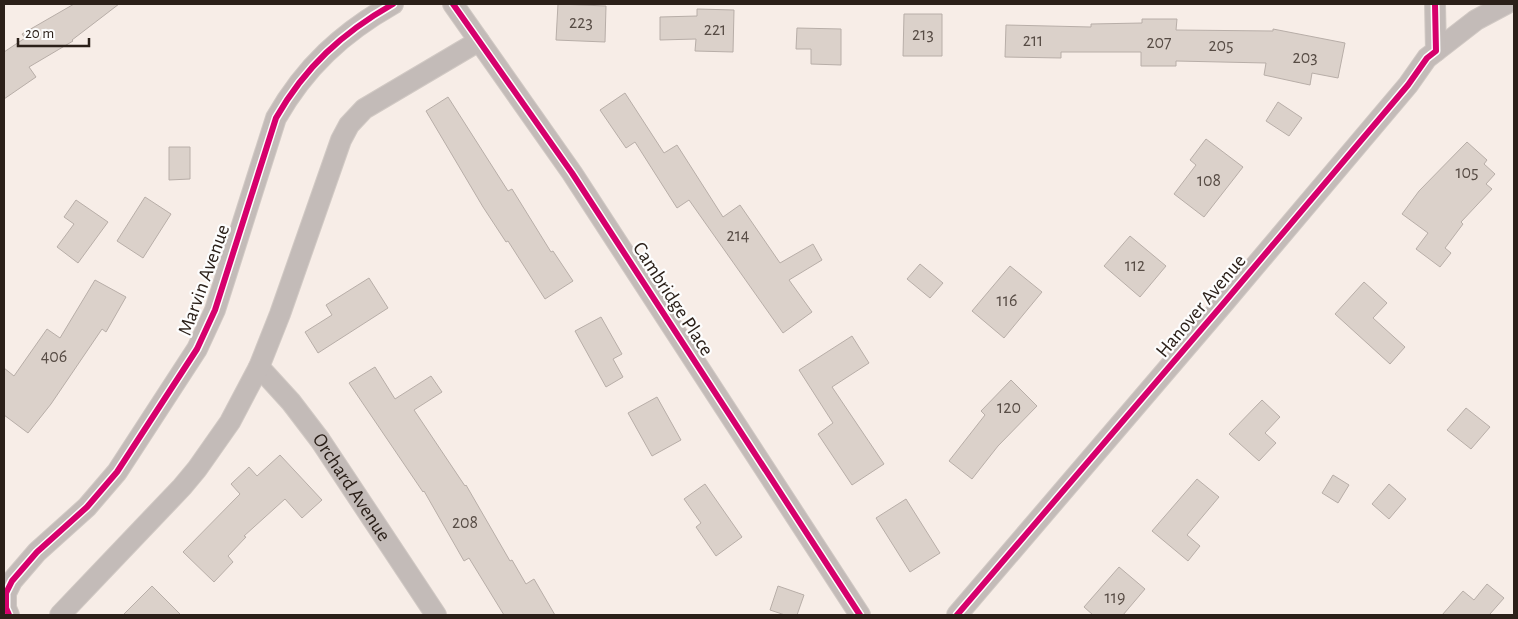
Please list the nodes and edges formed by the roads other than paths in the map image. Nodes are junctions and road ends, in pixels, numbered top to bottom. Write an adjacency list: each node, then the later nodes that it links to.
1 (393, 4): 8 (street, Marvin Avenue)
2 (453, 4): 5 (street, Cambridge Place)
3 (1435, 4): 6 (street)
4 (1506, 4): 6 (street)
5 (479, 41): 7 (street); 11 (street, Cambridge Place)
6 (1436, 51): 12 (street, Hanover Avenue)
7 (258, 367): 9 (street); 10 (street, Orchard Avenue)
8 (9, 615)
9 (60, 615)
10 (436, 615)
11 (860, 615)
12 (957, 615)

